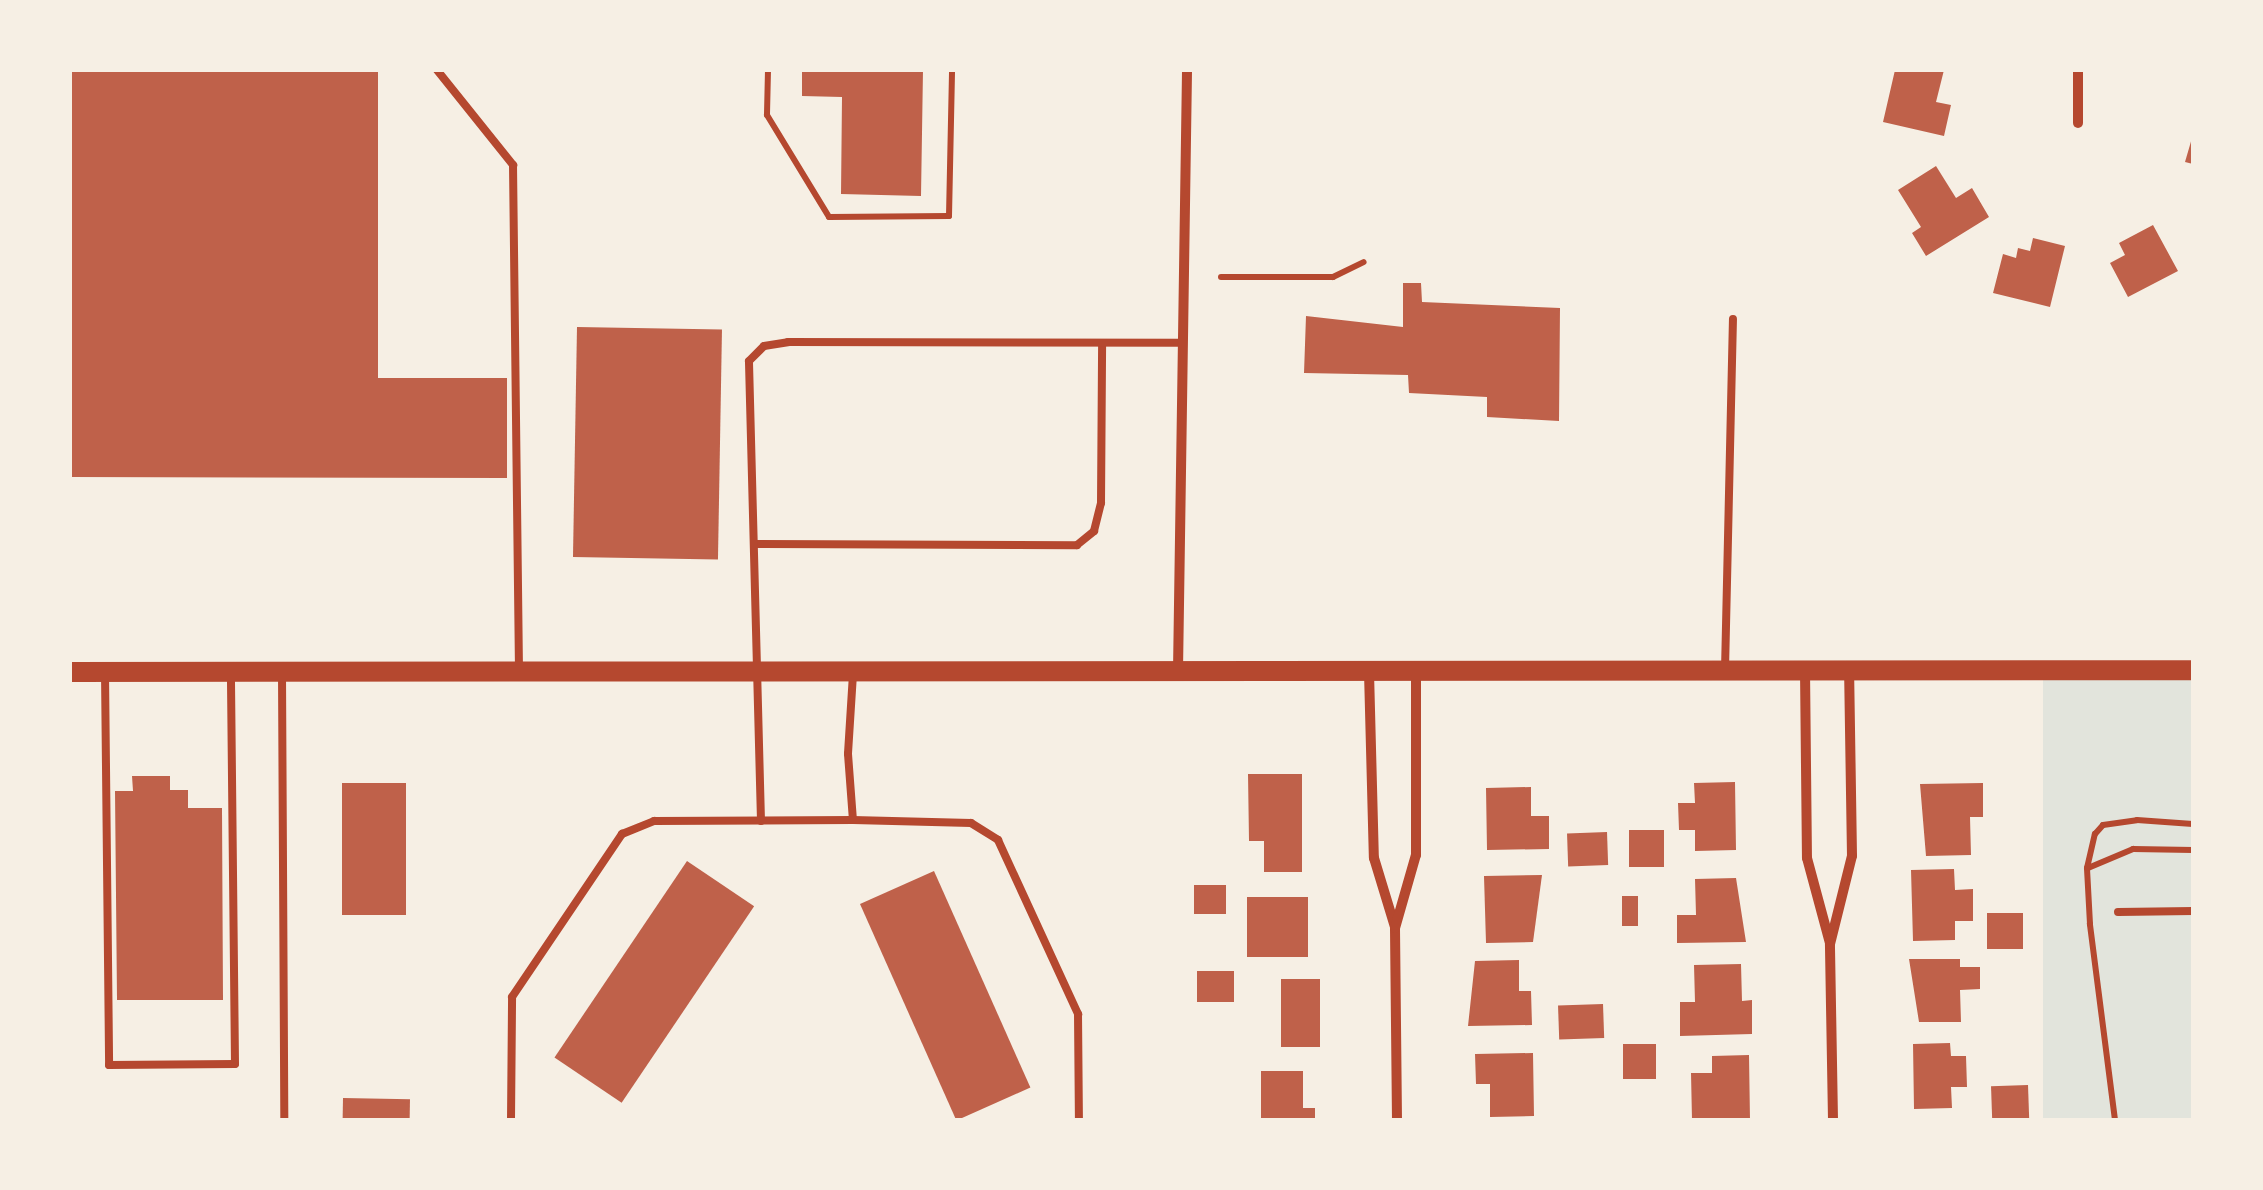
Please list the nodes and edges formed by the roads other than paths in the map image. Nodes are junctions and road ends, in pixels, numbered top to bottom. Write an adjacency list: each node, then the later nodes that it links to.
1 (437, 70): 17 (lane)
2 (1187, 70): 6 (street)
3 (2078, 70): 4 (street)
4 (2078, 123)
5 (1732, 319): 10 (lane)
6 (1181, 343): 7 (lane); 20 (street)
7 (1102, 345): 8 (lane); 8 (lane)
8 (754, 544): 18 (lane)
9 (1849, 669): 11 (main road); 12 (main road); 28 (street)
10 (1724, 670): 11 (main road); 13 (main road)
11 (1805, 670): 28 (street)
12 (2193, 670)
13 (1416, 671): 21 (main road); 27 (street)
14 (70, 672): 15 (main road)
15 (105, 672): 16 (main road); 16 (lane)
16 (230, 672): 22 (main road)
17 (519, 672): 18 (main road); 22 (main road)
18 (758, 672): 19 (main road); 24 (lane)
19 (853, 672): 20 (main road); 23 (lane)
20 (1178, 672): 21 (main road)
21 (1369, 672): 27 (street)
22 (282, 674): 29 (lane)
23 (853, 820): 24 (lane); 31 (lane)
24 (761, 821): 30 (lane)
25 (2118, 912): 26 (lane)
26 (2193, 912)
27 (1395, 928): 32 (street)
28 (1830, 944): 33 (street)
29 (284, 1120)
30 (511, 1120)
31 (1079, 1120)
32 (1397, 1120)
33 (1832, 1120)

